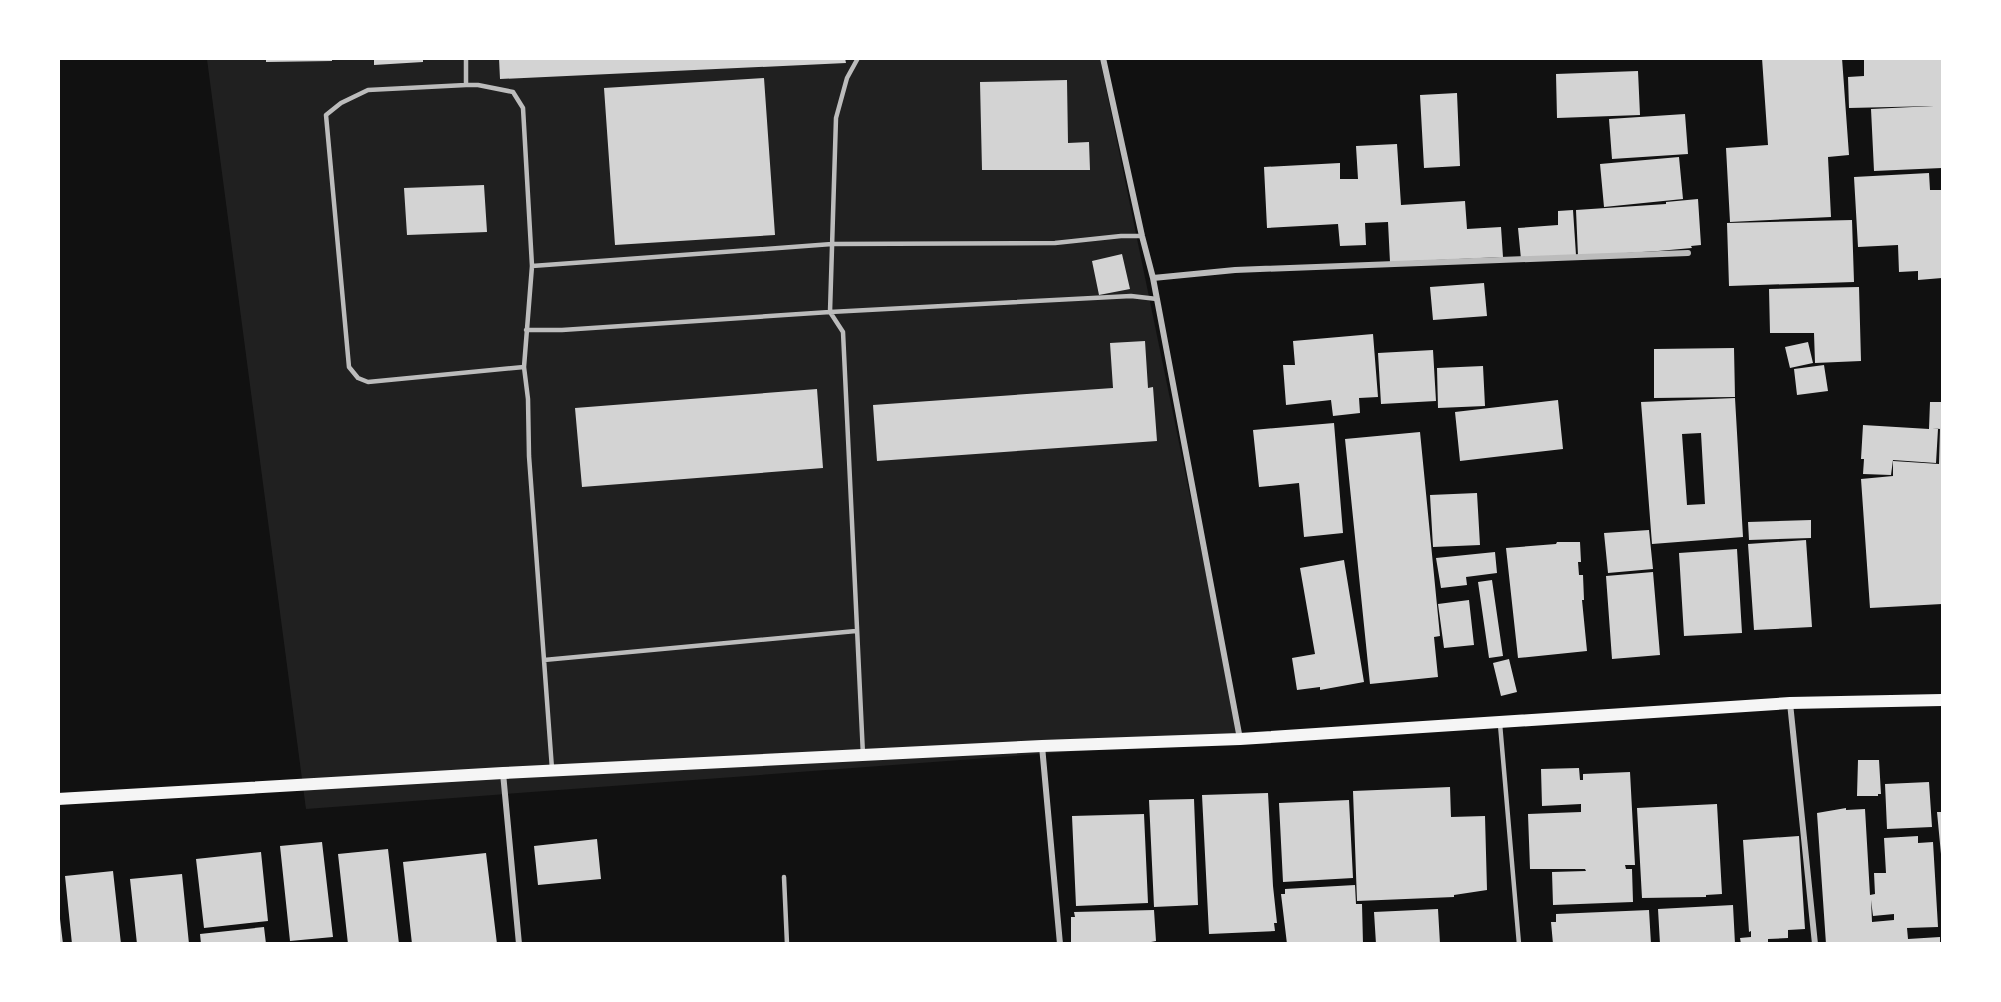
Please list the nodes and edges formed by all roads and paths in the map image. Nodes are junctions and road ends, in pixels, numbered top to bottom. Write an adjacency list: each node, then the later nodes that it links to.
1 (466, 58): 4 (lane)
2 (858, 58): 6 (lane)
3 (1103, 58): 5 (street)
4 (466, 86): 8 (lane); 13 (lane)
5 (1142, 236): 6 (lane); 9 (street)
6 (832, 244): 8 (lane); 11 (lane)
7 (1688, 253): 9 (street)
8 (532, 266): 12 (lane)
9 (1154, 278): 10 (street)
10 (1157, 299): 11 (lane); 19 (street)
11 (830, 312): 12 (lane); 14 (lane)
12 (526, 330): 13 (lane)
13 (524, 367): 15 (lane)
14 (856, 631): 15 (lane); 21 (lane)
15 (544, 660): 22 (lane)
16 (1942, 700): 17 (main road)
17 (1790, 703): 18 (main road); 30 (street)
18 (1499, 722): 19 (main road); 29 (lane)
19 (1240, 739): 20 (main road)
20 (1042, 746): 21 (main road); 28 (street)
21 (863, 755): 22 (main road)
22 (552, 771): 23 (main road)
23 (503, 773): 24 (main road); 26 (street)
24 (58, 799)
25 (784, 877): 27 (lane)
26 (519, 944)
27 (787, 944)
28 (1060, 944)
29 (1519, 944)
30 (1815, 944)

